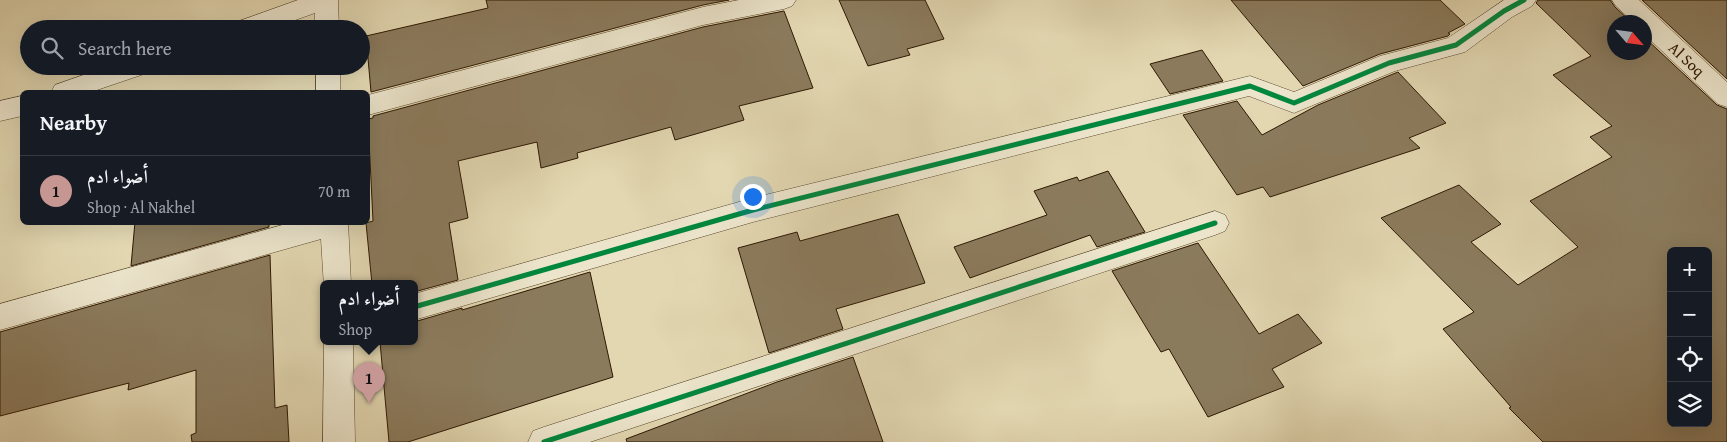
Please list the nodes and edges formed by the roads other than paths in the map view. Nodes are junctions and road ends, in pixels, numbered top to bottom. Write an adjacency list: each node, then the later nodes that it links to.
1 (325, 0): 5 (street); 6 (street)
2 (784, 0): 12 (street)
3 (1524, 0): 19 (street)
4 (1624, 0): 11 (street, Al Soq)
5 (268, 20)
6 (326, 20)
7 (112, 75): 9 (street)
8 (328, 75): 10 (street)
9 (70, 90)
10 (328, 90)
11 (1727, 97)
12 (370, 104)
13 (20, 107): 14 (street)
14 (0, 112)
15 (1215, 223): 23 (street)
16 (327, 225): 20 (street)
17 (334, 225): 18 (street)
18 (336, 280)
19 (418, 306)
20 (0, 318)
21 (338, 345): 22 (street)
22 (339, 442)
23 (544, 442)

